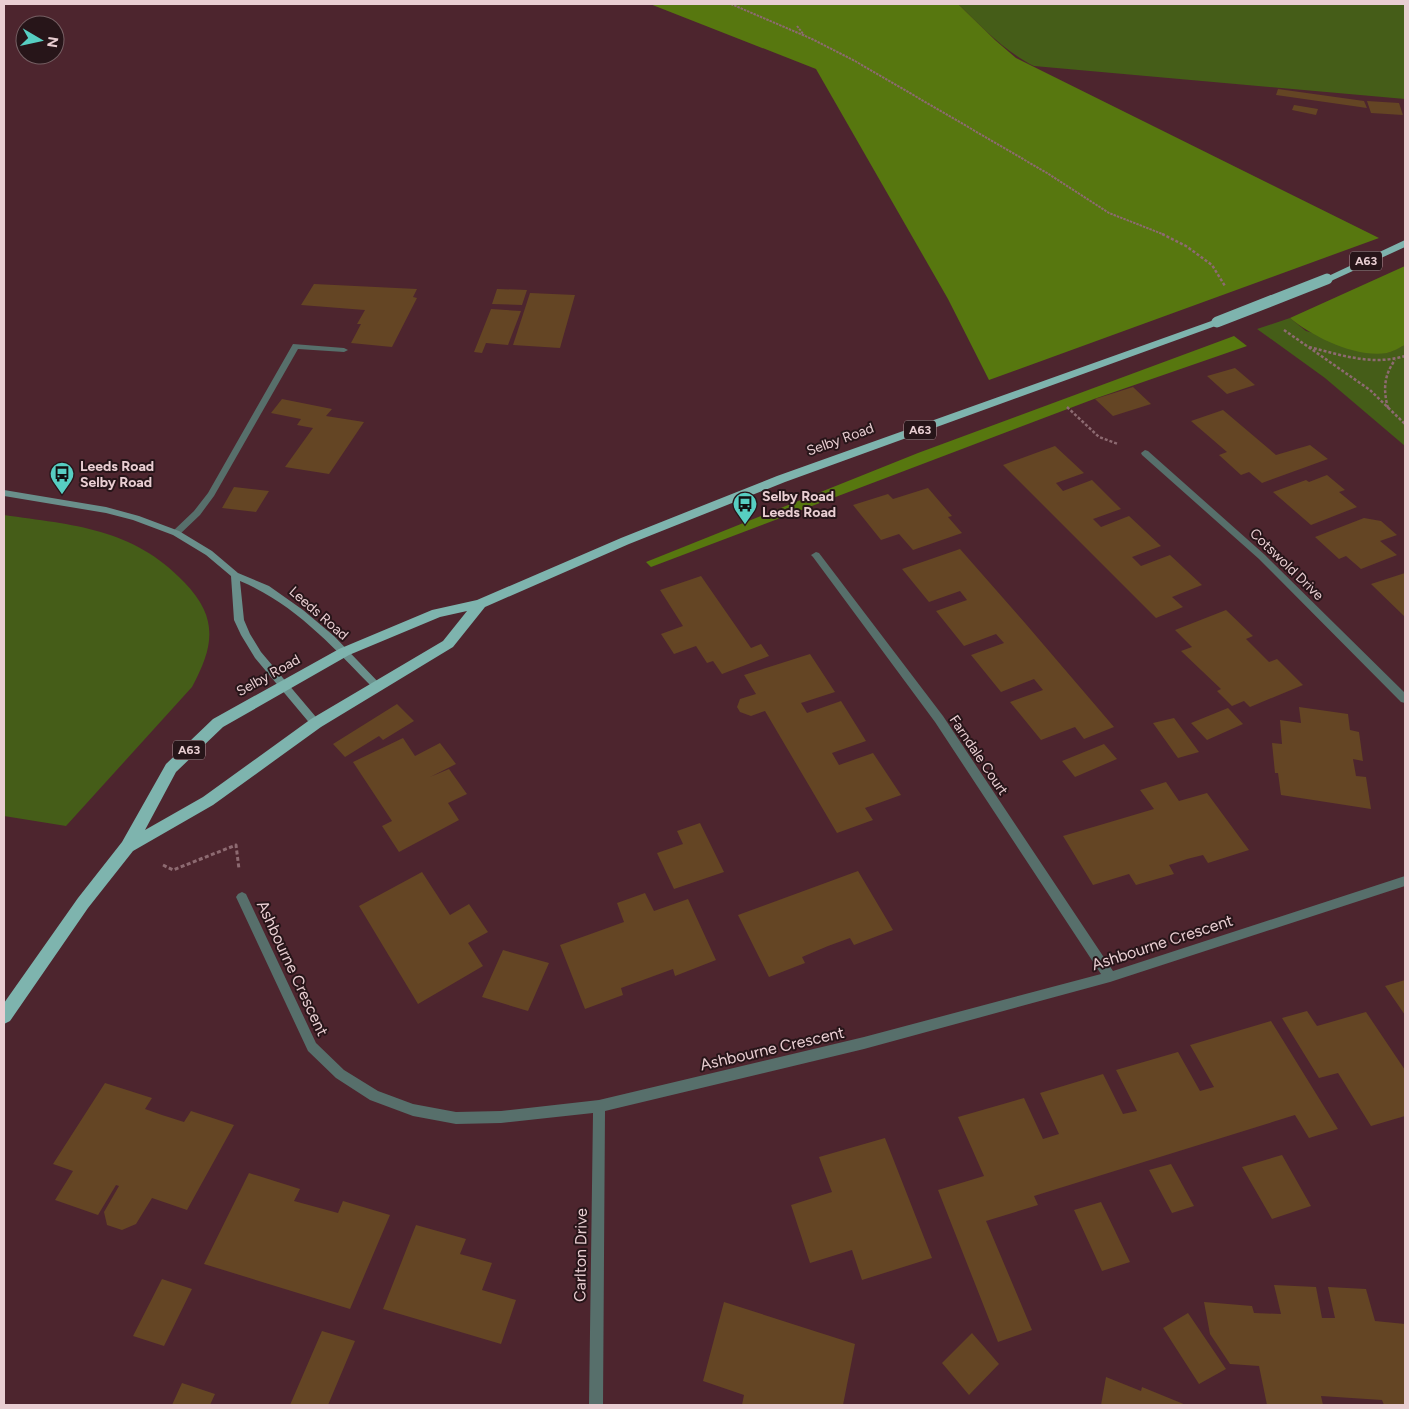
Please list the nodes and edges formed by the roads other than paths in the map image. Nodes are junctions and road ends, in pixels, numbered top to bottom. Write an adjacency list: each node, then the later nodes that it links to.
1 (1405, 243): 8 (highway, Selby Road / A63, bridge)
2 (344, 350): 5 (street)
3 (1145, 453): 12 (street, Cotswold Drive)
4 (4, 493): 5 (main road, Leeds Road)
5 (176, 533): 7 (main road, Leeds Road)
6 (816, 555): 17 (street, Farndale Court)
7 (234, 575): 9 (main road, Leeds Road); 10 (main road)
8 (480, 604): 9 (highway, Selby Road / A63); 11 (highway, Selby Road / A63)
9 (344, 652): 10 (highway, Selby Road / A63); 11 (main road, Leeds Road)
10 (286, 685): 13 (main road); 14 (highway, Selby Road / A63)
11 (377, 686): 13 (highway, Selby Road / A63)
12 (1405, 699)
13 (316, 723): 14 (highway, Selby Road / A63)
14 (127, 848): 18 (highway, Selby Road / A63)
15 (1405, 881): 17 (street, Ashbourne Crescent)
16 (242, 897): 19 (street, Ashbourne Crescent)
17 (1110, 977): 19 (street, Ashbourne Crescent)
18 (4, 1016)
19 (599, 1106): 20 (street, Carlton Drive)
20 (596, 1405)

